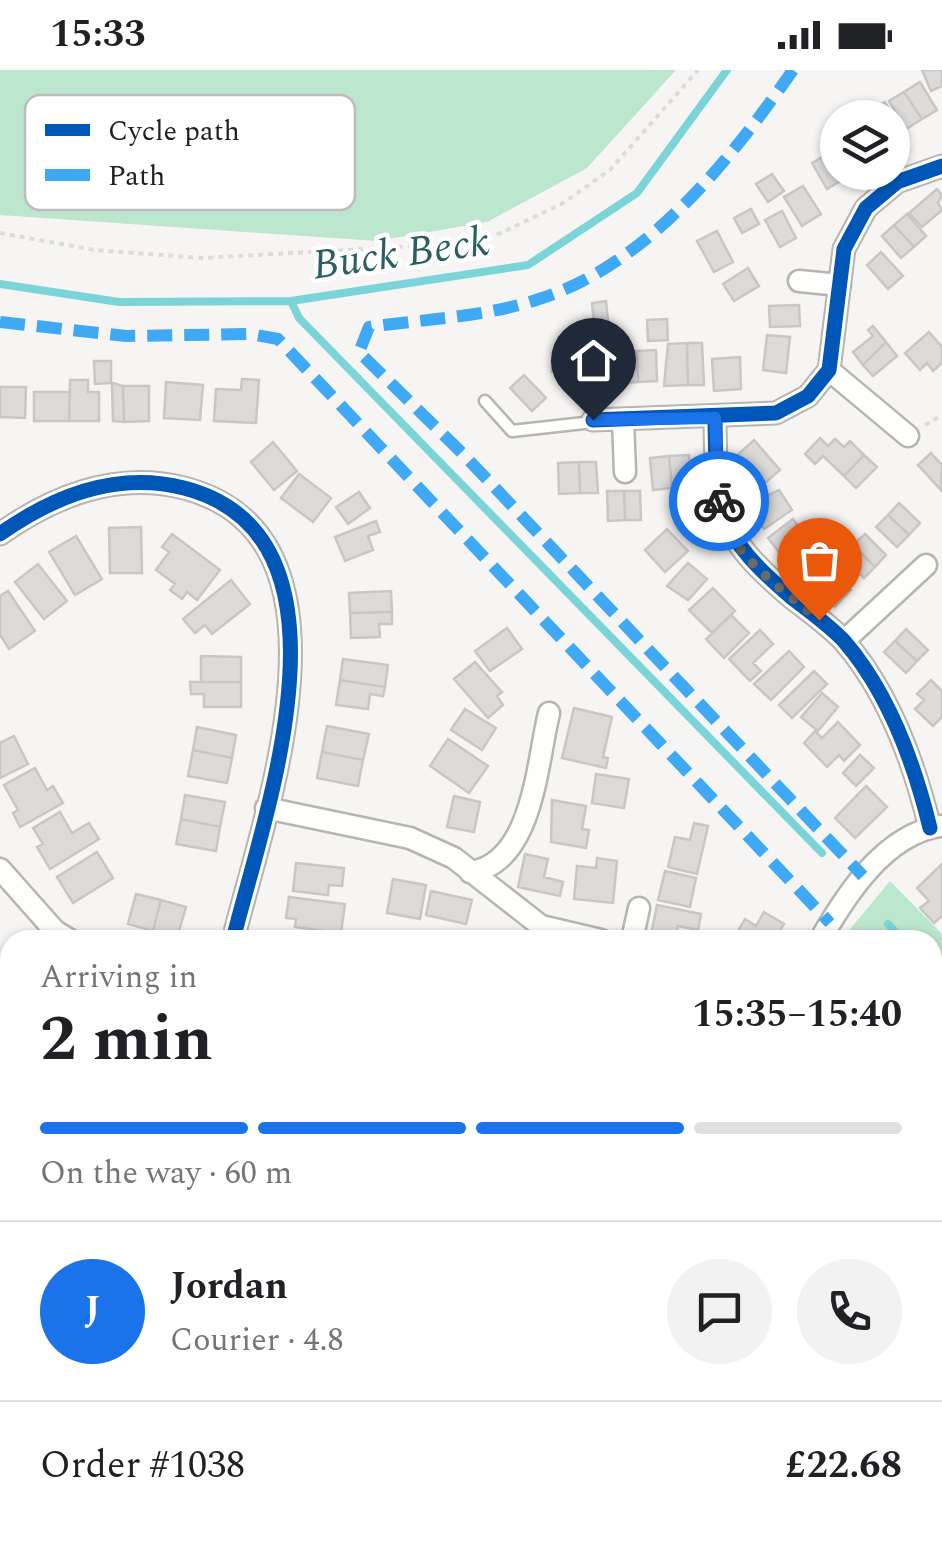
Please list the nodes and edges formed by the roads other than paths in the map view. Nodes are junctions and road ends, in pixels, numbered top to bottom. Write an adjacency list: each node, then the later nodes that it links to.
1 (942, 166): 3 (street)
2 (799, 281): 3 (street)
3 (840, 285): 4 (street)
4 (830, 370): 6 (street); 9 (street)
5 (485, 401): 7 (lane)
6 (715, 418): 8 (street); 13 (street)
7 (593, 420): 8 (street)
8 (624, 420): 10 (street)
9 (908, 436)
10 (625, 472)
11 (0, 534): 15 (street)
12 (926, 566): 13 (street)
13 (844, 641): 16 (street)
14 (549, 713): 17 (street)
15 (266, 808): 17 (street); 21 (street)
16 (936, 827): 24 (street)
17 (470, 872): 22 (street)
18 (3, 877): 20 (street)
19 (640, 908): 23 (street)
20 (52, 930)
21 (236, 930)
22 (558, 930)
23 (634, 930)
24 (827, 930)

